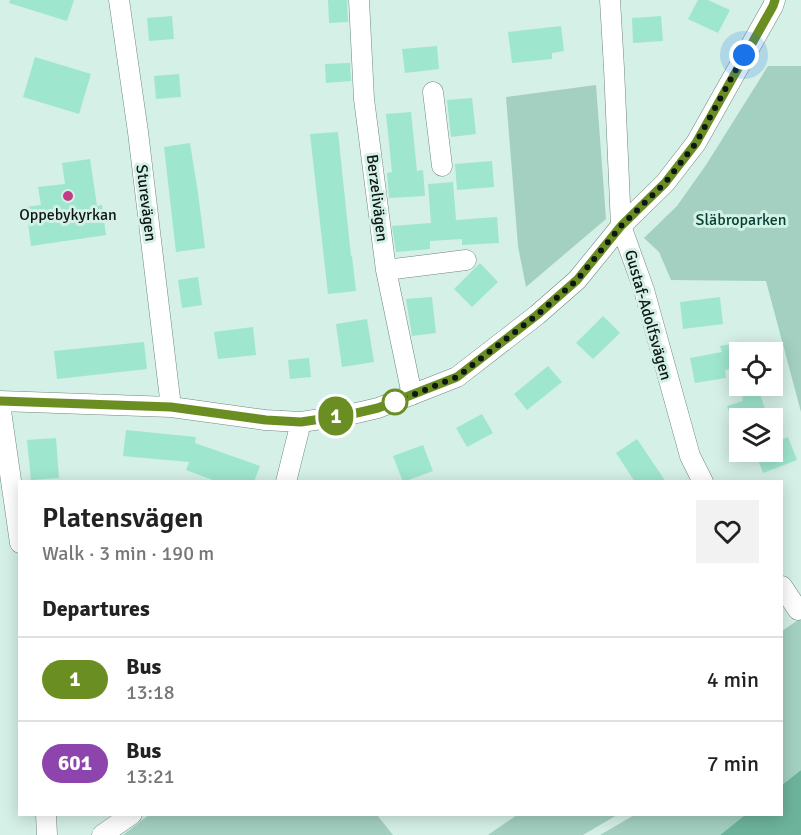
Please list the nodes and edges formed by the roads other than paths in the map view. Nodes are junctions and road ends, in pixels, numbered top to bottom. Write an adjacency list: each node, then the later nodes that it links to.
1 (119, 0): 12 (street, Sturevägen)
2 (359, 0): 9 (street, Berzelivägen)
3 (609, 0): 7 (street, Gustaf-Adolfsvägen)
4 (775, 0): 7 (street)
5 (433, 92): 6 (street)
6 (442, 166)
7 (621, 226): 10 (street); 15 (street, Gustaf-Adolfsvägen)
8 (466, 260): 9 (street)
9 (386, 270): 10 (street, Berzelivägen)
10 (412, 395): 13 (street)
11 (0, 403): 12 (street); 16 (street)
12 (171, 407): 13 (street)
13 (301, 422): 14 (street)
14 (286, 480)
15 (702, 480)
16 (18, 529)
17 (783, 588): 18 (street)
18 (798, 610)
19 (46, 816): 21 (street)
20 (129, 816): 22 (street)
21 (47, 835)
22 (102, 835)

